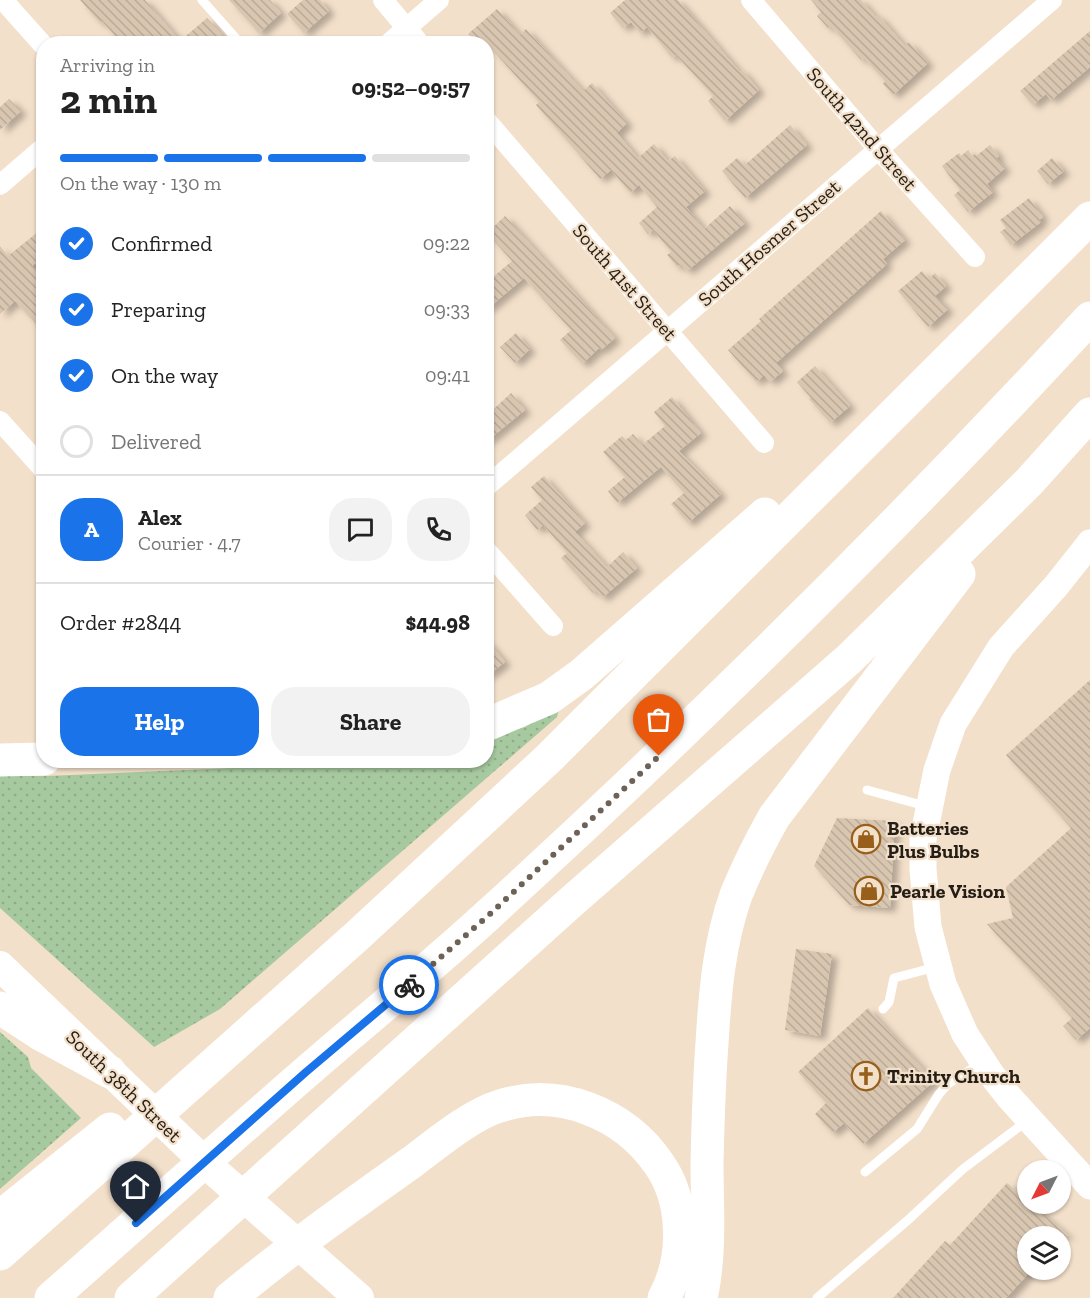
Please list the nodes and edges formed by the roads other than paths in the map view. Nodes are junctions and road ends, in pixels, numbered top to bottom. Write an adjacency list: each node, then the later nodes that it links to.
1 (3, 0): 11 (street)
2 (202, 0): 8 (lane)
3 (383, 0): 7 (street)
4 (439, 0): 7 (street)
5 (750, 0): 13 (street, South 42nd Street)
6 (1052, 0): 13 (street, South Hosmer Street)
7 (406, 28): 9 (street); 10 (street)
8 (234, 36)
9 (397, 36)
10 (413, 36)
11 (36, 37)
12 (494, 129): 20 (street, South 41st Street)
13 (878, 149): 17 (street, South 42nd Street); 20 (street, South Hosmer Street)
14 (36, 154): 15 (street)
15 (0, 185)
16 (1090, 218): 18 (highway)
17 (975, 257)
18 (1022, 286): 30 (highway); 35 (highway)
19 (1090, 318): 49 (highway)
20 (667, 331): 23 (street, South 41st Street); 25 (street, South Hosmer Street)
21 (1090, 414): 26 (highway)
22 (0, 421): 24 (street)
23 (764, 443)
24 (36, 461)
25 (494, 480)
26 (1029, 482): 46 (highway); 50 (highway)
27 (1090, 543): 34 (street)
28 (494, 563): 29 (street)
29 (553, 626)
30 (494, 721)
31 (36, 759): 32 (highway)
32 (0, 760)
33 (867, 790): 34 (lane)
34 (930, 807): 37 (street)
35 (357, 936): 45 (highway); 47 (highway)
36 (0, 966): 41 (main road, South 38th Street)
37 (938, 967): 39 (lane); 40 (street)
38 (0, 1008): 41 (highway)
39 (883, 1009)
40 (983, 1062): 42 (street); 43 (lane)
41 (110, 1072): 48 (main road, South 38th Street)
42 (1029, 1119): 44 (street); 55 (lane)
43 (865, 1172)
44 (1090, 1186)
45 (0, 1217)
46 (707, 1242): 53 (highway); 54 (highway)
47 (0, 1254)
48 (350, 1290)
49 (51, 1298)
50 (131, 1298)
51 (230, 1298): 52 (highway)
52 (664, 1298)
53 (687, 1298)
54 (701, 1298)
55 (817, 1298)

